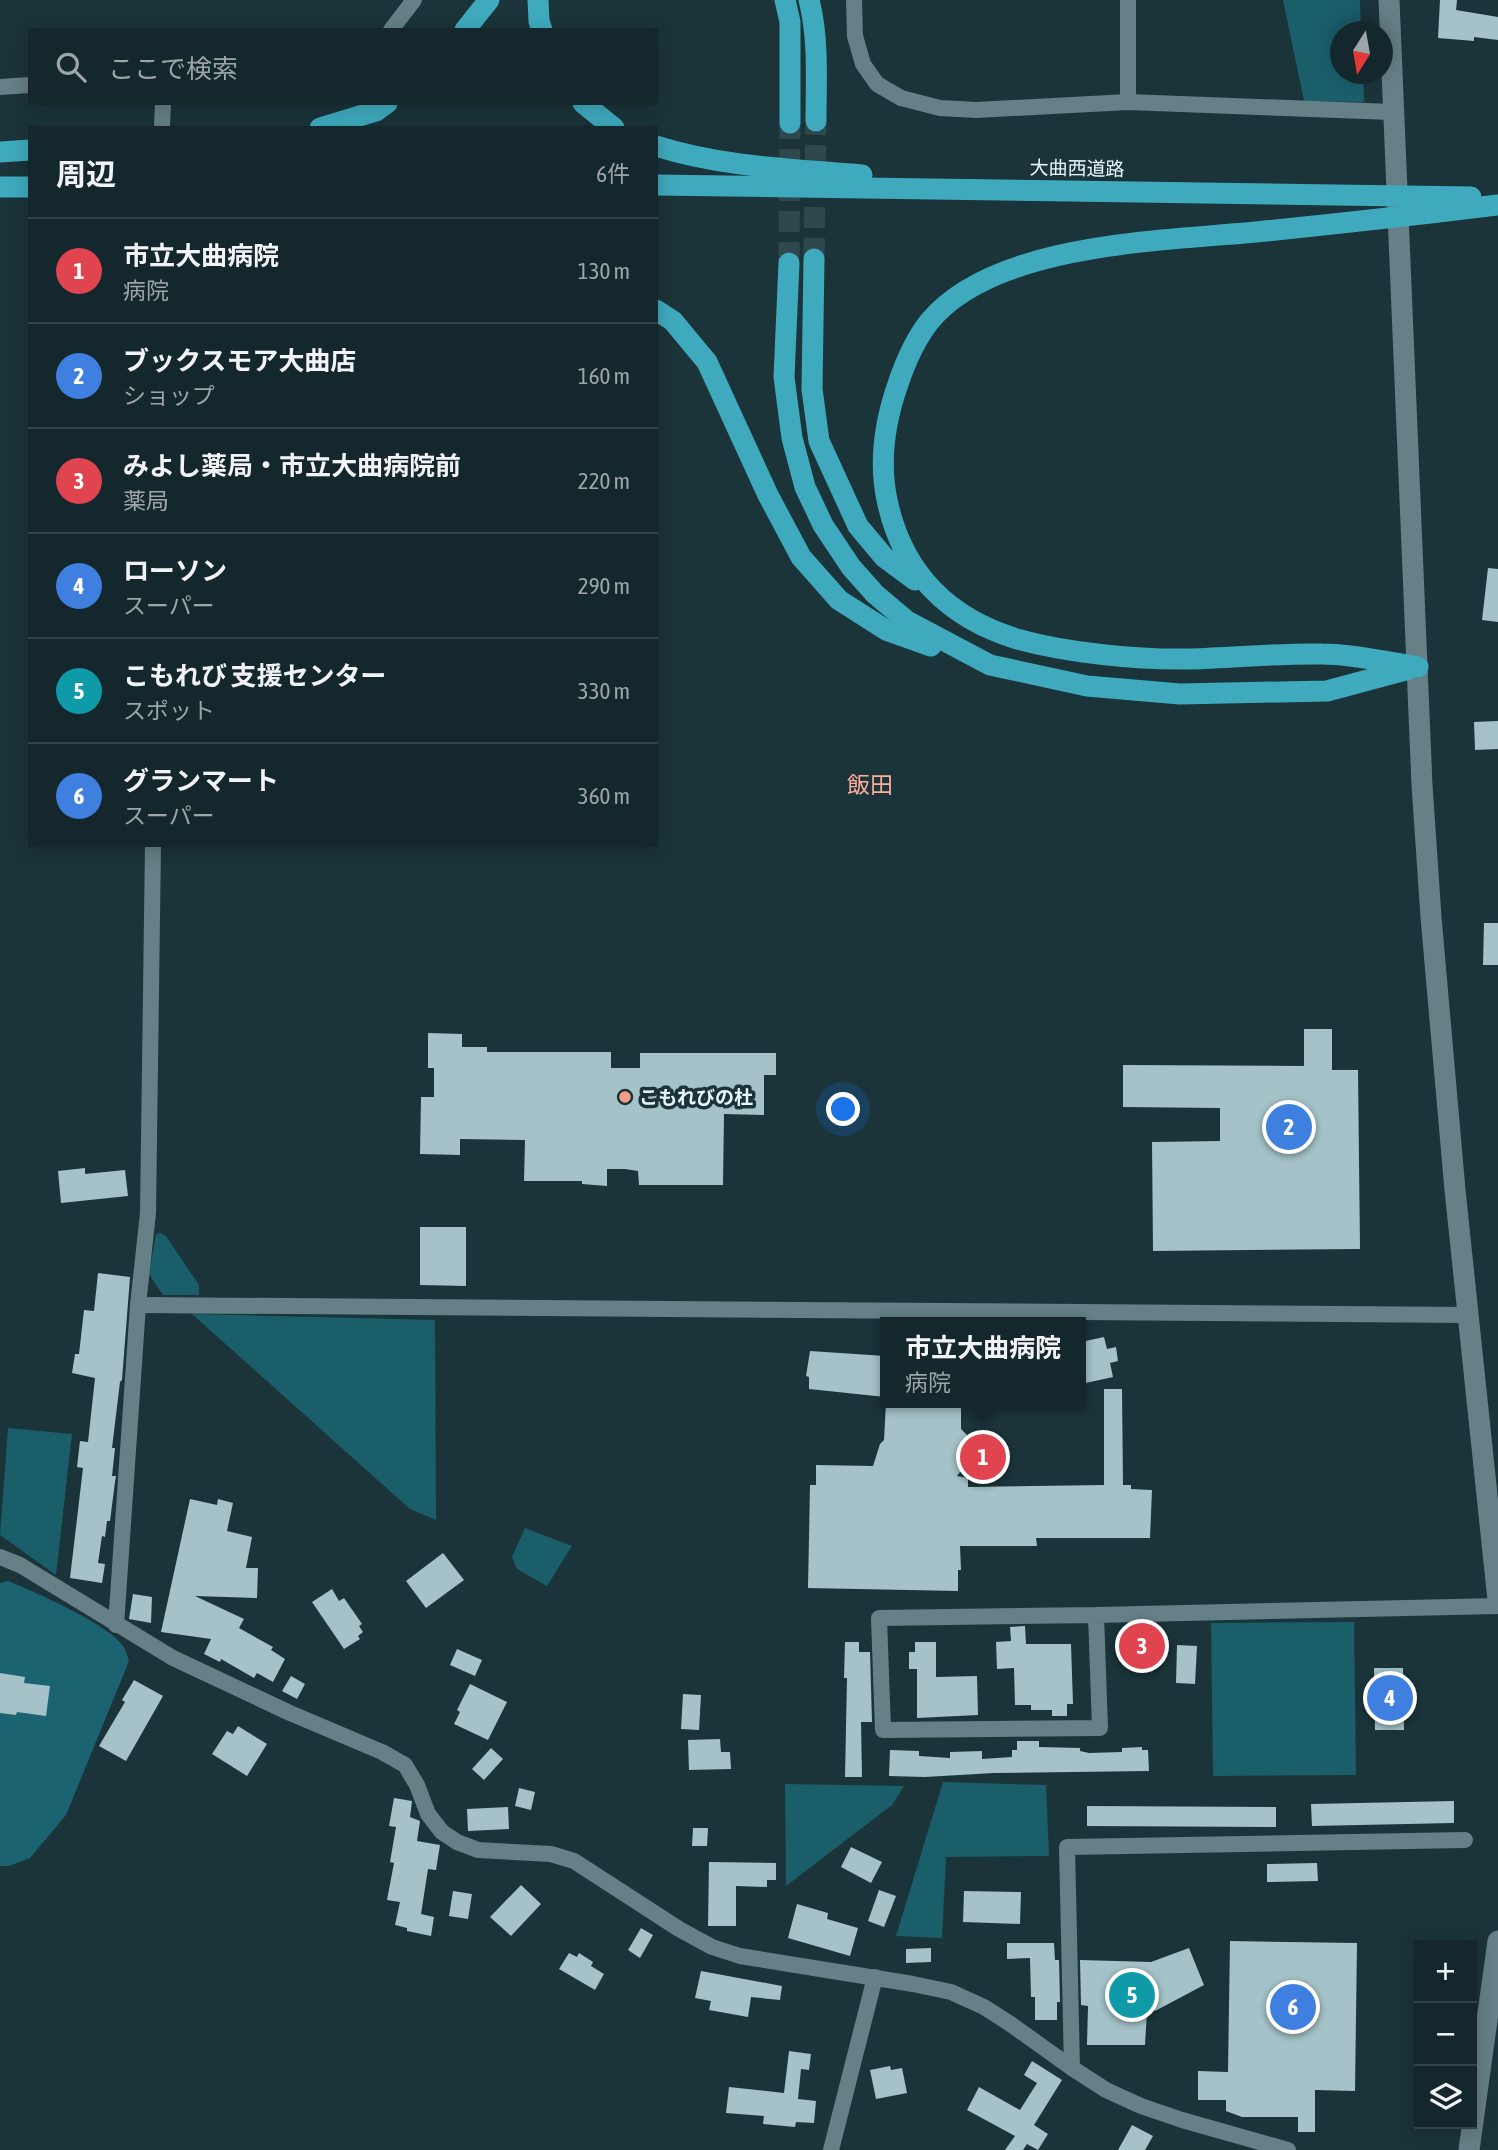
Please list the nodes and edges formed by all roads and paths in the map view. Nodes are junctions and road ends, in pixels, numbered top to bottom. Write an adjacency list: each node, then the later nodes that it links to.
1 (414, 0): 9 (street)
2 (489, 0): 10 (highway)
3 (538, 0): 11 (highway)
4 (785, 0): 20 (highway)
5 (809, 0): 19 (highway)
6 (854, 0): 14 (street)
7 (1128, 0): 14 (street)
8 (1389, 0): 18 (street)
9 (393, 28)
10 (467, 28)
11 (541, 28)
12 (28, 85): 13 (street)
13 (0, 87)
14 (1128, 102): 18 (street)
15 (163, 105): 21 (street)
16 (384, 105): 22 (highway)
17 (585, 105): 23 (highway)
18 (1392, 112): 38 (street)
19 (816, 121)
20 (790, 122)
21 (162, 124)
22 (327, 126)
23 (612, 126)
24 (658, 147): 30 (highway)
25 (28, 150): 26 (highway)
26 (0, 152)
27 (658, 185): 30 (highway, 大曲西道路)
28 (0, 187): 29 (highway)
29 (28, 187)
30 (1337, 195): 31 (highway, 大曲西道路)
31 (1498, 197)
32 (1498, 205): 36 (highway)
33 (814, 259): 36 (highway)
34 (789, 263): 37 (highway)
35 (658, 311): 37 (highway)
36 (936, 596): 38 (highway)
37 (990, 665): 38 (highway)
38 (1418, 667): 41 (street)
39 (153, 847): 40 (street)
40 (138, 1305): 41 (street); 45 (street)
41 (1467, 1315): 43 (street)
42 (0, 1557): 45 (street)
43 (1498, 1603): 44 (street)
44 (1096, 1615): 44 (street)
45 (116, 1625): 48 (street)
46 (1465, 1840): 49 (street)
47 (1498, 1941): 52 (street)
48 (875, 1977): 49 (street); 51 (street)
49 (1072, 2068): 50 (street)
50 (1280, 2149)
51 (831, 2150)
52 (1469, 2150)

